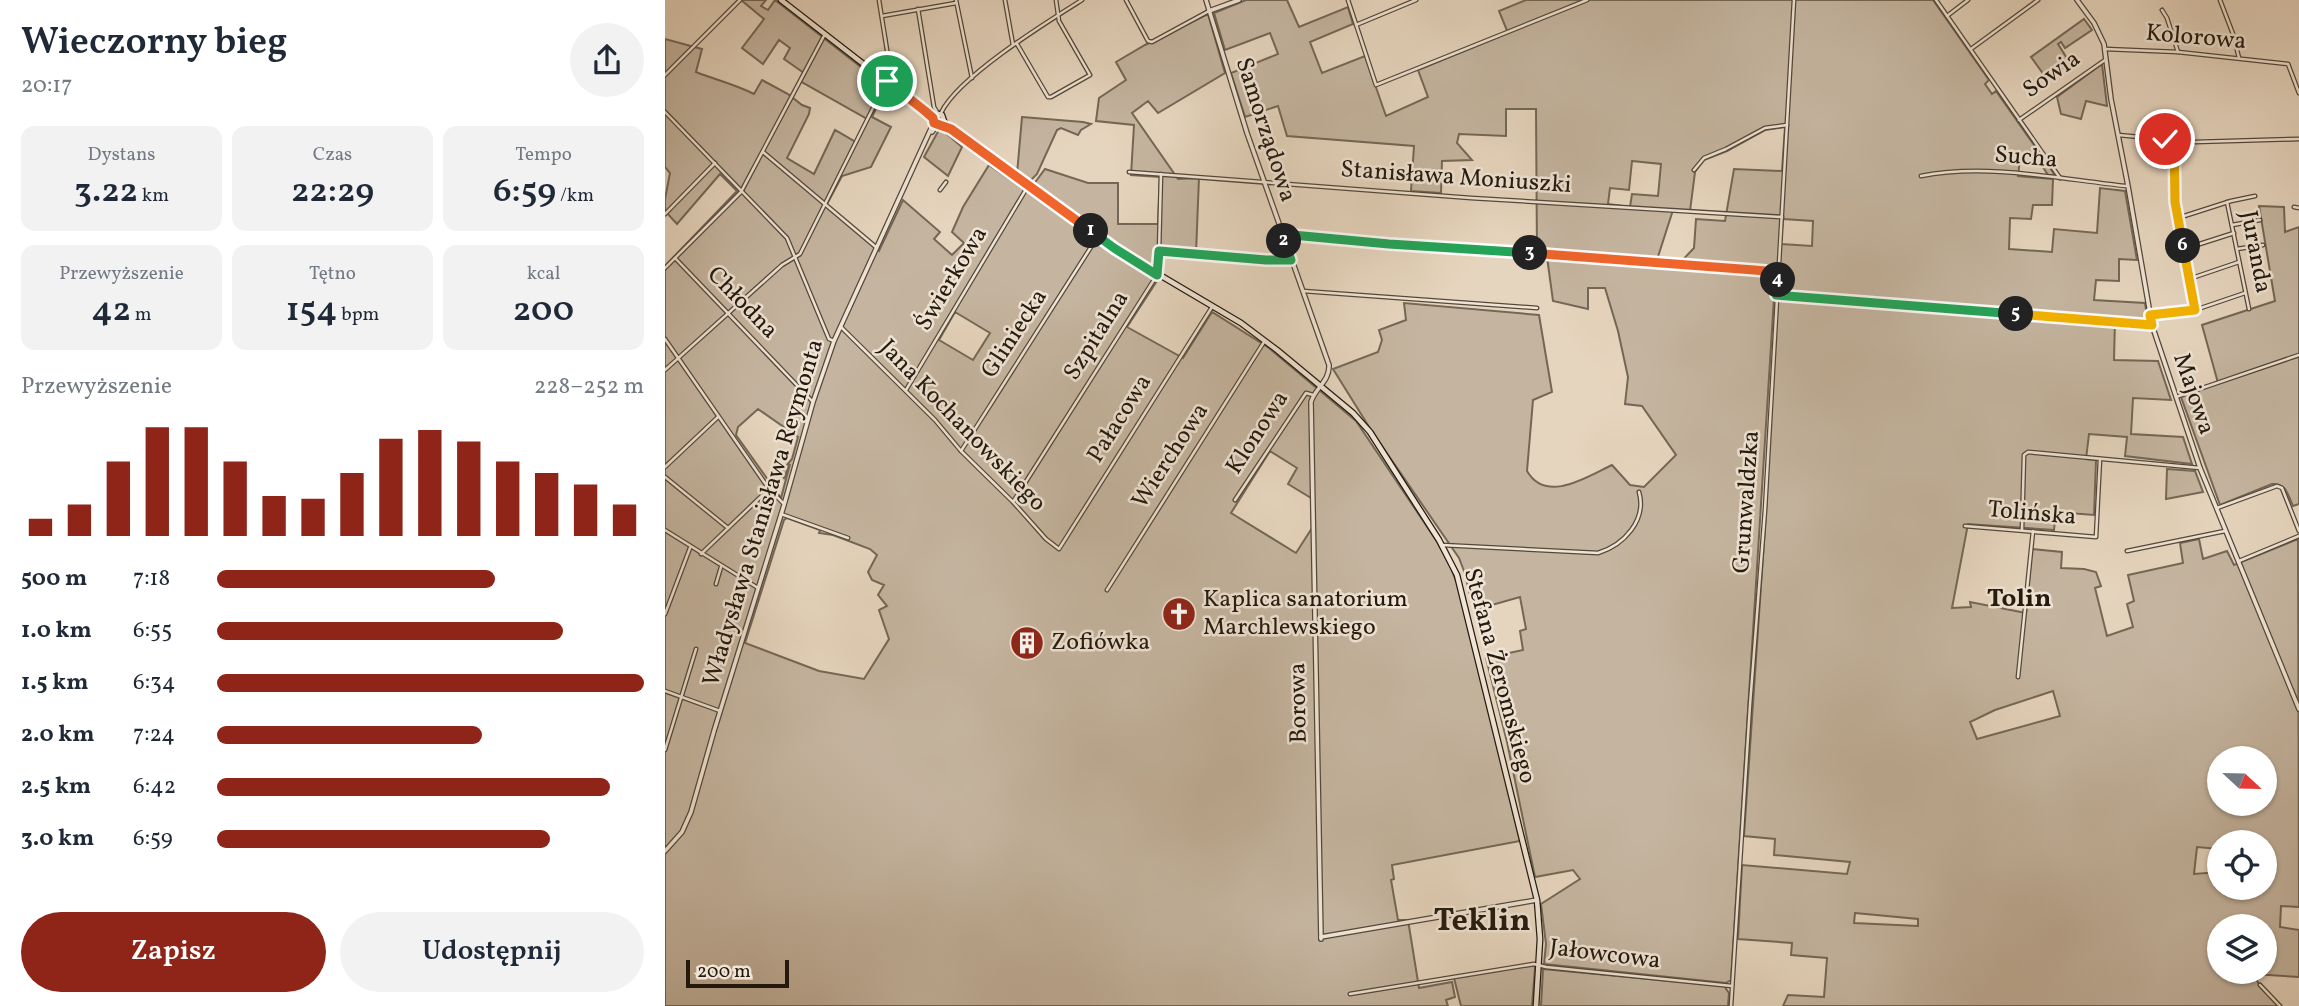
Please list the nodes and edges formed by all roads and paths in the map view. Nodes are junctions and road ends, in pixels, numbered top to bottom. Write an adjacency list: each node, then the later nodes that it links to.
1 (740, 0): 34 (street)
2 (781, 0): 27 (main road, Stefana Żeromskiego)
3 (879, 0): 24 (street)
4 (1005, 0): 28 (street)
5 (1056, 0): 23 (street)
6 (1083, 0): 23 (street, Władysława Stanisława Reymonta)
7 (1126, 0): 22 (street)
8 (1206, 0): 22 (street, Samorządowa)
9 (1239, 0): 22 (street)
10 (1348, 0): 26 (street)
11 (1416, 0): 26 (street)
12 (1587, 0): 26 (street)
13 (1794, 0): 41 (street, Grunwaldzka)
14 (1936, 0): 25 (street)
15 (1968, 0): 25 (street)
16 (2038, 0): 29 (street)
17 (2077, 0): 30 (street, Majowa)
18 (2220, 0): 32 (street)
19 (956, 1): 20 (street); 35 (street)
20 (918, 9): 24 (street); 39 (street)
21 (2162, 10): 31 (street)
22 (1209, 11): 53 (street, Samorządowa)
23 (1058, 15): 28 (street, Władysława Stanisława Reymonta); 28 (street)
24 (881, 16): 36 (street)
25 (1947, 16): 29 (street)
26 (1356, 25)
27 (825, 34): 36 (main road, Stefana Żeromskiego); 45 (street)
28 (1015, 45): 35 (street, Władysława Stanisława Reymonta)
29 (1971, 49): 40 (street)
30 (2105, 49): 31 (street, Kolorowa); 33 (street, Majowa)
31 (2178, 52): 32 (street, Kolorowa)
32 (2239, 58): 37 (street, Kolorowa)
33 (2106, 60): 40 (street, Sowia); 42 (street, Majowa)
34 (665, 75)
35 (972, 78): 39 (street, Władysława Stanisława Reymonta)
36 (887, 81): 39 (main road, Stefana Żeromskiego); 60 (street)
37 (2299, 93)
38 (665, 112): 46 (street)
39 (938, 119): 54 (main road, Stefana Żeromskiego); 72 (street, Władysława Stanisława Reymonta)
40 (2019, 120): 51 (street)
41 (1787, 125): 47 (street); 64 (street, Grunwaldzka)
42 (2118, 135): 44 (street); 55 (street, Majowa)
43 (2299, 139): 44 (street)
44 (2174, 141): 65 (street)
45 (763, 152): 57 (street); 60 (street)
46 (715, 163): 57 (street); 63 (street)
47 (1695, 170)
48 (1129, 172): 49 (street, Stanisława Moniuszki)
49 (1161, 174): 53 (street, Stanisława Moniuszki); 75 (street, Szpitalna)
50 (1921, 176): 51 (street, Sucha)
51 (2060, 178): 55 (street, Sucha)
52 (946, 182): 56 (street)
53 (1264, 182): 64 (street, Stanisława Moniuszki); 69 (street, Samorządowa)
54 (1028, 186): 70 (main road, Stefana Żeromskiego); 102 (street, Świerkowa)
55 (2128, 186): 92 (street, Majowa)
56 (940, 190)
57 (741, 192): 76 (street); 77 (street)
58 (2255, 196): 59 (street)
59 (2228, 202): 65 (street); 67 (street, Juranda)
60 (826, 204): 72 (street); 77 (street)
61 (2294, 207): 62 (street)
62 (2299, 208)
63 (665, 214)
64 (1781, 217): 81 (street, Grunwaldzka)
65 (2178, 218): 73 (street)
66 (2260, 220): 67 (street)
67 (2232, 225): 68 (street, Juranda)
68 (2234, 233): 73 (street); 74 (street, Juranda)
69 (1282, 234): 78 (street, Samorządowa); 81 (street)
70 (1098, 236): 82 (main road, Stefana Żeromskiego); 107 (street, Gliniecka)
71 (2263, 245): 74 (street)
72 (877, 248): 94 (street, Władysława Stanisława Reymonta)
73 (2184, 248): 83 (street)
74 (2237, 249): 79 (street, Juranda)
75 (1159, 251): 78 (street); 82 (street, Szpitalna)
76 (675, 258): 80 (street); 91 (street, Chłodna)
77 (795, 258): 91 (street); 96 (street)
78 (1291, 260): 84 (street, Samorządowa)
79 (2239, 262): 83 (street); 85 (street, Juranda)
80 (665, 268)
81 (1778, 272): 86 (street, Grunwaldzka)
82 (1157, 275): 87 (main road, Stefana Żeromskiego); 115 (street, Szpitalna)
83 (2189, 279): 90 (street)
84 (1302, 291): 88 (street); 101 (street, Samorządowa)
85 (2245, 293): 89 (street, Juranda); 90 (street)
86 (1776, 295): 93 (street); 150 (street, Grunwaldzka)
87 (1212, 307): 97 (main road, Stefana Żeromskiego); 130 (street, Pałacowa)
88 (1537, 308)
89 (2249, 309)
90 (2195, 310): 92 (street)
91 (728, 314): 99 (street); 105 (street, Chłodna)
92 (2150, 315): 93 (street, Majowa)
93 (2152, 325): 104 (street, Majowa)
94 (841, 327): 96 (street, Władysława Stanisława Reymonta); 102 (street, Jana Kochanowskiego)
95 (665, 340): 99 (street)
96 (834, 341): 105 (street, Władysława Stanisława Reymonta)
97 (1265, 341): 101 (main road, Stefana Żeromskiego); 137 (street, Wierchowa)
98 (2299, 355): 104 (street)
99 (678, 359): 100 (street); 106 (street)
100 (665, 370)
101 (1321, 386): 103 (street); 128 (main road, Stefana Żeromskiego)
102 (906, 390): 107 (street, Jana Kochanowskiego)
103 (1313, 395): 114 (street, Klonowa); 147 (street, Borowa)
104 (2175, 397): 110 (street, Majowa)
105 (813, 402): 116 (street, Władysława Stanisława Reymonta)
106 (719, 417): 109 (street); 112 (street)
107 (961, 451): 115 (street, Jana Kochanowskiego)
108 (2100, 459): 110 (street); 122 (street); 123 (street, Tolińska)
109 (665, 467)
110 (2200, 468): 117 (street, Majowa)
111 (665, 477): 120 (street)
112 (769, 489): 116 (street); 120 (street)
113 (1639, 492): 128 (street)
114 (1235, 500)
115 (1013, 502): 130 (street, Jana Kochanowskiego)
116 (784, 505): 118 (street, Władysława Stanisława Reymonta)
117 (2216, 508): 124 (street, Majowa); 125 (street)
118 (781, 514): 127 (street); 136 (street, Władysława Stanisława Reymonta)
119 (1965, 526): 122 (street, Tolińska)
120 (728, 528): 132 (street)
121 (665, 530): 129 (street)
122 (2022, 530): 123 (street, Tolińska)
123 (2033, 531): 140 (street)
124 (2225, 531): 131 (street); 133 (street, Majowa)
125 (2299, 531)
126 (2299, 536): 133 (street)
127 (848, 538)
128 (1442, 545): 147 (main road, Stefana Żeromskiego)
129 (690, 548): 132 (street); 138 (street)
130 (1059, 549)
131 (2127, 551)
132 (701, 554): 134 (street)
133 (2239, 561): 143 (street, Majowa)
134 (721, 566): 135 (street); 136 (street)
135 (716, 584)
136 (758, 588): 144 (street, Władysława Stanisława Reymonta)
137 (1107, 590)
138 (665, 614)
139 (696, 649): 142 (street)
140 (2018, 677)
141 (665, 691): 142 (street)
142 (681, 697): 144 (street); 145 (street)
143 (2299, 709)
144 (720, 711): 146 (street, Władysława Stanisława Reymonta)
145 (665, 750)
146 (665, 851)
147 (1537, 900): 148 (main road, Stefana Żeromskiego)
148 (1539, 965): 150 (street, Jałowcowa); 151 (street, Jałowcowa); 152 (main road, Stefana Żeromskiego)
149 (2260, 985): 154 (street)
150 (1732, 986): 153 (street, Grunwaldzka)
151 (1350, 994)
152 (1536, 1006)
153 (1731, 1006)
154 (2280, 1006)

